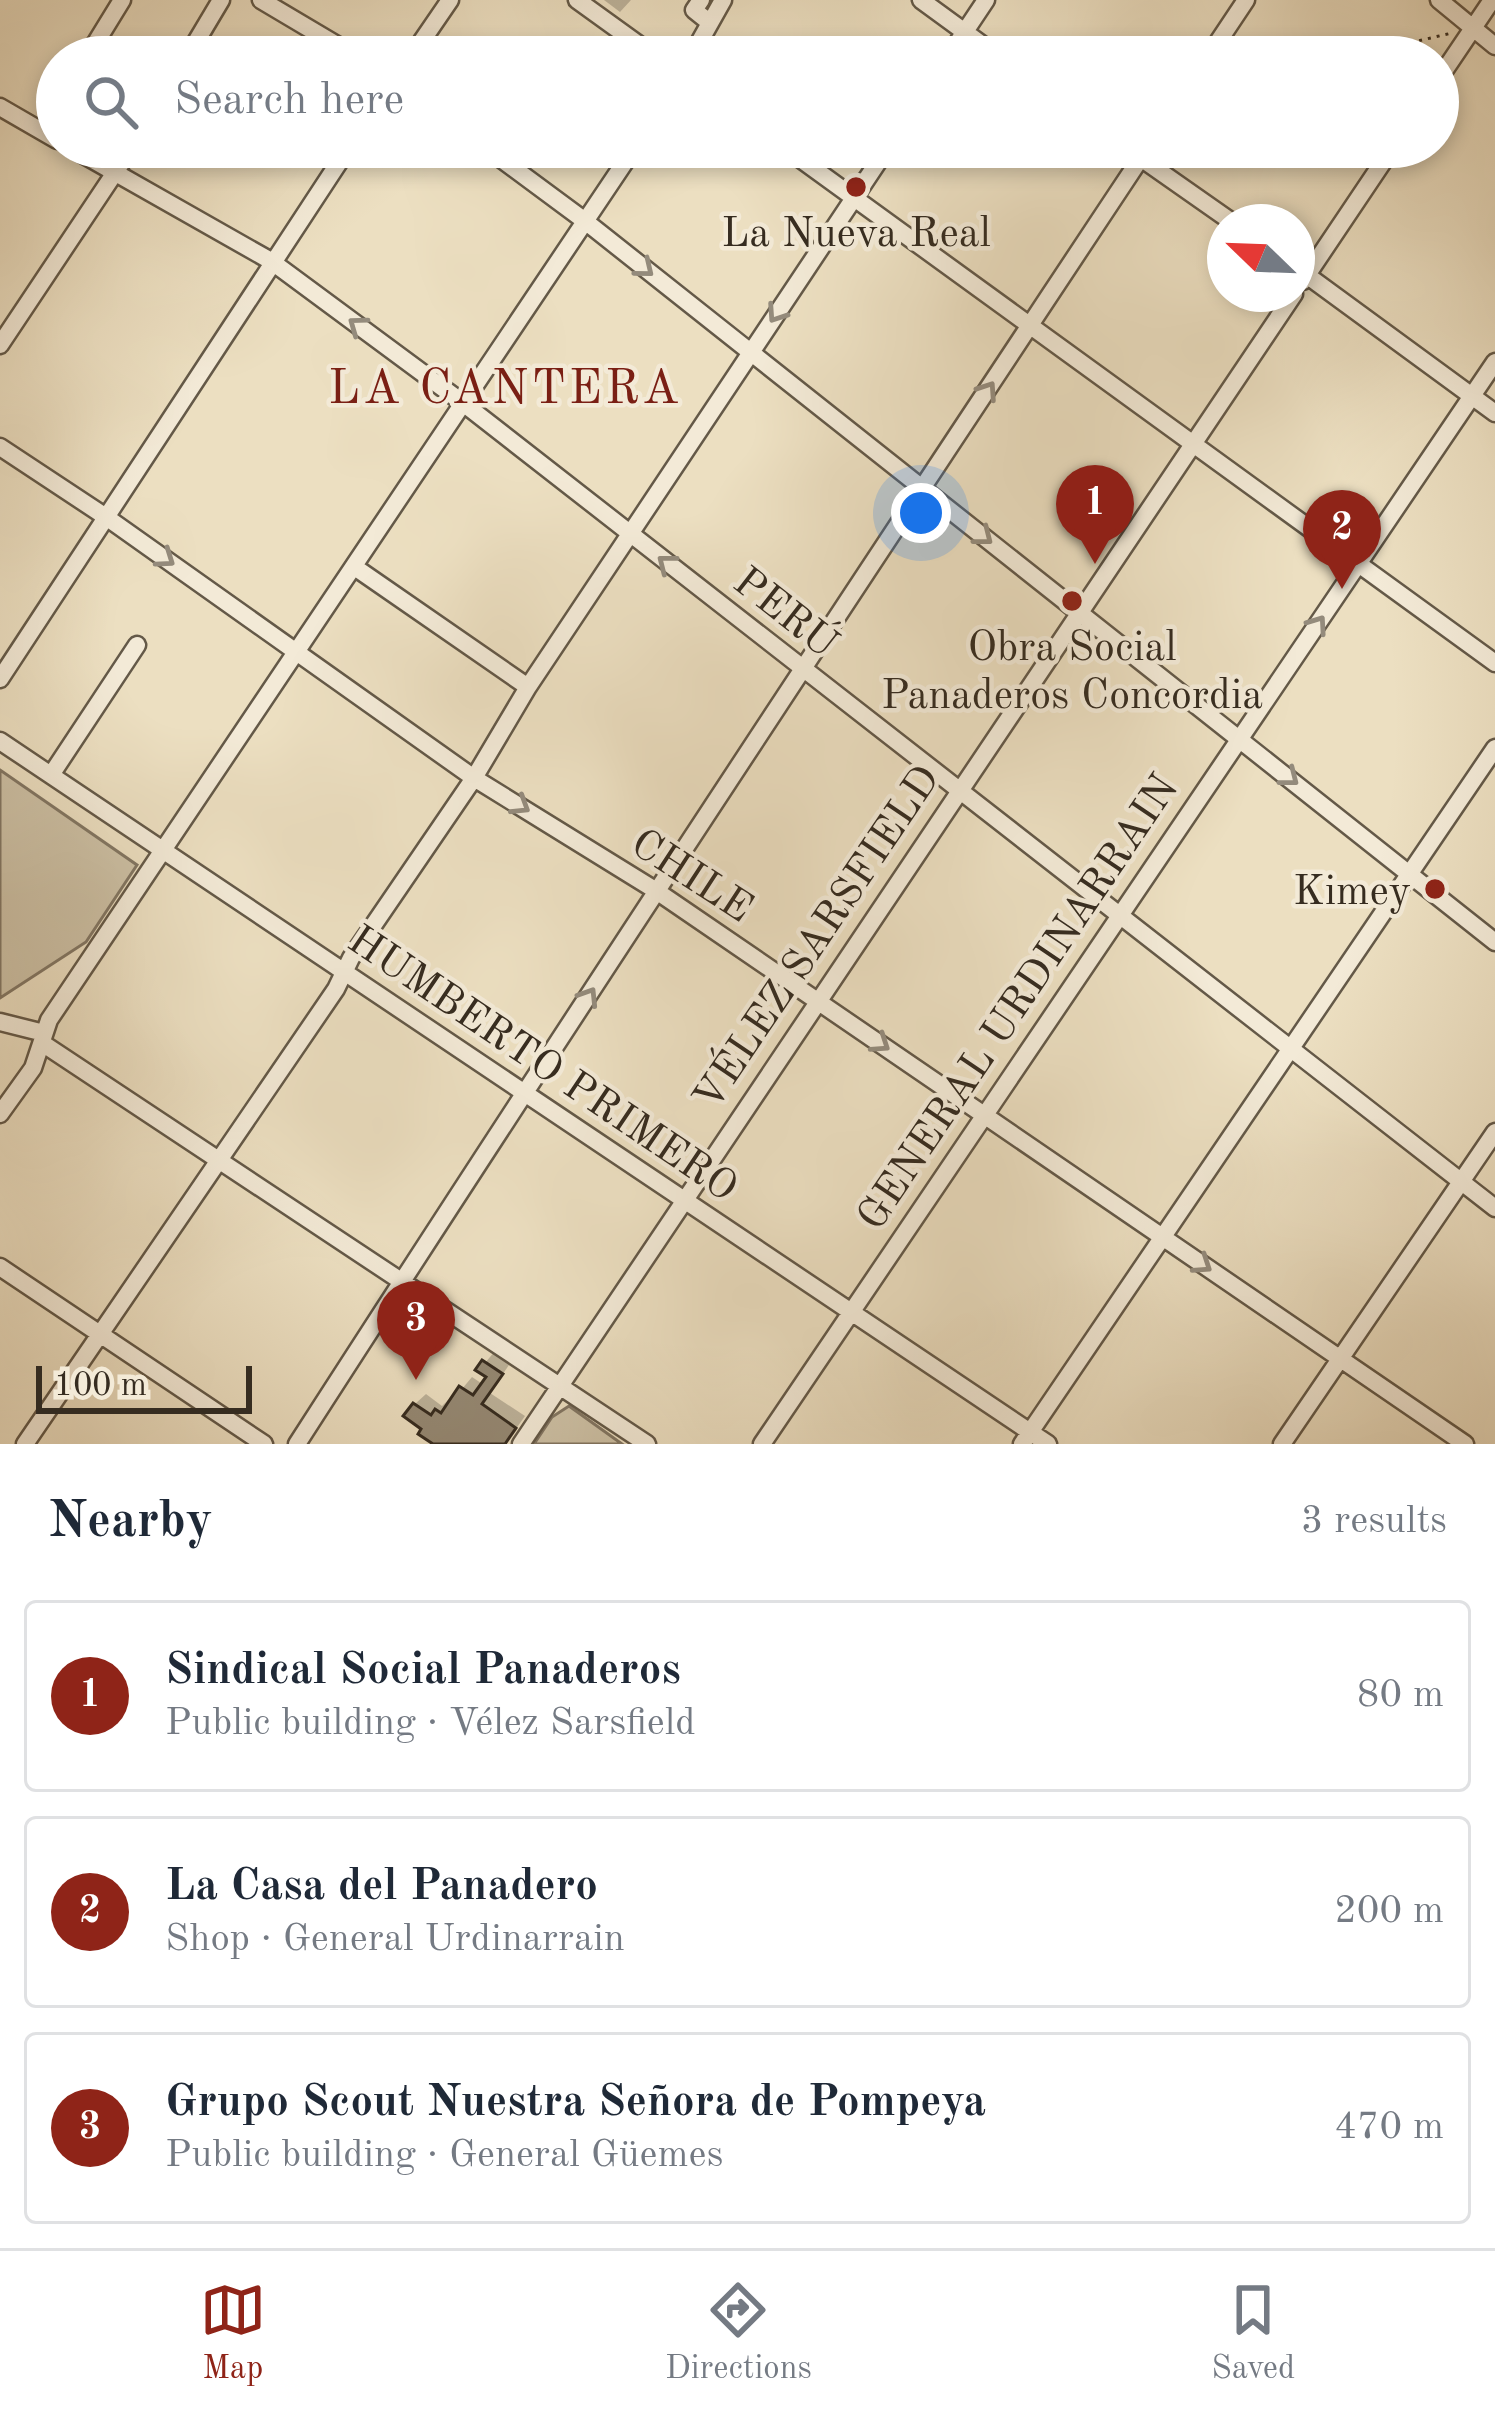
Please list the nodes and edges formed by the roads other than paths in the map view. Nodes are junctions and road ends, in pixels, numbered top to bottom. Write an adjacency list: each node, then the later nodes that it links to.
1 (122, 0): 16 (street)
2 (221, 0): 17 (street)
3 (261, 0): 18 (street)
4 (450, 0): 19 (street)
5 (578, 0): 20 (street)
6 (701, 0): 13 (street)
7 (723, 0): 13 (street)
8 (921, 0): 15 (street)
9 (986, 0): 15 (street)
10 (1246, 0): 24 (street)
11 (1438, 0): 14 (street)
12 (1492, 0): 14 (street)
13 (709, 22): 21 (street)
14 (1474, 28): 25 (street); 26 (street)
15 (965, 32): 22 (street); 23 (street)
16 (100, 36)
17 (200, 36)
18 (322, 36)
19 (425, 36)
20 (627, 36)
21 (702, 36)
22 (962, 36)
23 (970, 36)
24 (1222, 36)
25 (1495, 46)
26 (1459, 50)
27 (0, 106): 28 (street)
28 (36, 127)
29 (106, 168): 39 (street, PERÚ)
30 (120, 168): 39 (street)
31 (335, 168): 44 (street)
32 (513, 168): 42 (street)
33 (621, 168): 42 (street)
34 (814, 168): 40 (street)
35 (874, 168): 40 (street)
36 (1134, 168): 47 (street)
37 (1163, 168): 41 (street)
38 (1378, 168): 43 (street, VÉLEZ SARSFIELD)
39 (116, 174): 44 (street, PERÚ); 48 (street)
40 (855, 197): 47 (street); 49 (street, one-way to 49)
41 (1209, 204)
42 (585, 221): 49 (street, one-way to 49); 52 (street)
43 (1315, 258)
44 (271, 261): 52 (street, PERÚ, one-way to 44); 57 (street)
45 (1315, 292): 51 (street)
46 (1279, 312): 54 (street, VÉLEZ SARSFIELD)
47 (1032, 325): 54 (street); 56 (street, one-way to 47)
48 (0, 344)
49 (750, 353): 56 (street); 58 (street)
50 (1495, 362): 51 (street, GENERAL URDINARRAIN)
51 (1472, 396): 53 (street); 59 (street, GENERAL URDINARRAIN)
52 (463, 403): 58 (street, PERÚ); 60 (street)
53 (1495, 413)
54 (1195, 445): 59 (street); 61 (street, VÉLEZ SARSFIELD)
55 (0, 447): 57 (street, CHILE)
56 (922, 488): 61 (street, one-way to 61); 65 (street)
57 (106, 517): 63 (street, CHILE, one-way to 63); 66 (street)
58 (628, 534): 65 (street, PERÚ, one-way to 58); 67 (street)
59 (1360, 563): 64 (street); 68 (street, GENERAL URDINARRAIN, one-way to 59)
60 (356, 568): 63 (street); 67 (street)
61 (1081, 614): 68 (street); 73 (street, VÉLEZ SARSFIELD)
62 (137, 645): 71 (street)
63 (299, 653): 72 (street, CHILE); 74 (street)
64 (1495, 663)
65 (802, 668): 73 (street, PERÚ); 76 (street)
66 (0, 679)
67 (528, 687): 72 (street)
68 (1239, 738): 75 (street, one-way to 75); 77 (street, GENERAL URDINARRAIN)
69 (0, 741): 71 (street, HUMBERTO PRIMERO)
70 (1495, 748): 75 (street)
71 (51, 775): 74 (street, HUMBERTO PRIMERO)
72 (474, 778): 76 (street, CHILE, one-way to 76); 79 (street)
73 (958, 789): 77 (street, PERÚ); 80 (street, VÉLEZ SARSFIELD)
74 (165, 852): 79 (street, HUMBERTO PRIMERO); 82 (street)
75 (1410, 872): 78 (street); 83 (street)
76 (655, 890): 80 (street, CHILE); 84 (street, one-way to 76)
77 (1118, 916): 83 (street, PERÚ); 86 (street, GENERAL URDINARRAIN)
78 (1495, 942)
79 (346, 972): 84 (street, HUMBERTO PRIMERO); 88 (street)
80 (817, 1000): 86 (street, CHILE, one-way to 86); 90 (street, VÉLEZ SARSFIELD)
81 (0, 1022): 82 (street)
82 (43, 1038): 85 (street); 88 (street)
83 (1289, 1049): 89 (street, PERÚ); 92 (street)
84 (527, 1095): 90 (street, HUMBERTO PRIMERO); 94 (street)
85 (3, 1103)
86 (983, 1114): 92 (street, CHILE); 95 (street, GENERAL URDINARRAIN)
87 (1495, 1132): 89 (street)
88 (218, 1158): 94 (street); 96 (street)
89 (1461, 1181): 91 (street, PERÚ); 97 (street)
90 (683, 1199): 95 (street, HUMBERTO PRIMERO); 98 (street, VÉLEZ SARSFIELD)
91 (1495, 1208)
92 (1161, 1236): 97 (street, CHILE, one-way to 97); 99 (street)
93 (0, 1267): 96 (street)
94 (401, 1282): 98 (street); 102 (street)
95 (849, 1310): 99 (street, HUMBERTO PRIMERO); 105 (street, GENERAL URDINARRAIN)
96 (99, 1333): 100 (street); 101 (street)
97 (1340, 1359): 107 (street); 108 (street, CHILE)
98 (559, 1385): 103 (street, VÉLEZ SARSFIELD); 104 (street)
99 (1026, 1438): 106 (street, HUMBERTO PRIMERO)
100 (25, 1444)
101 (264, 1444)
102 (297, 1444)
103 (520, 1444)
104 (647, 1444)
105 (762, 1444)
106 (1048, 1444)
107 (1282, 1444)
108 (1465, 1444)

